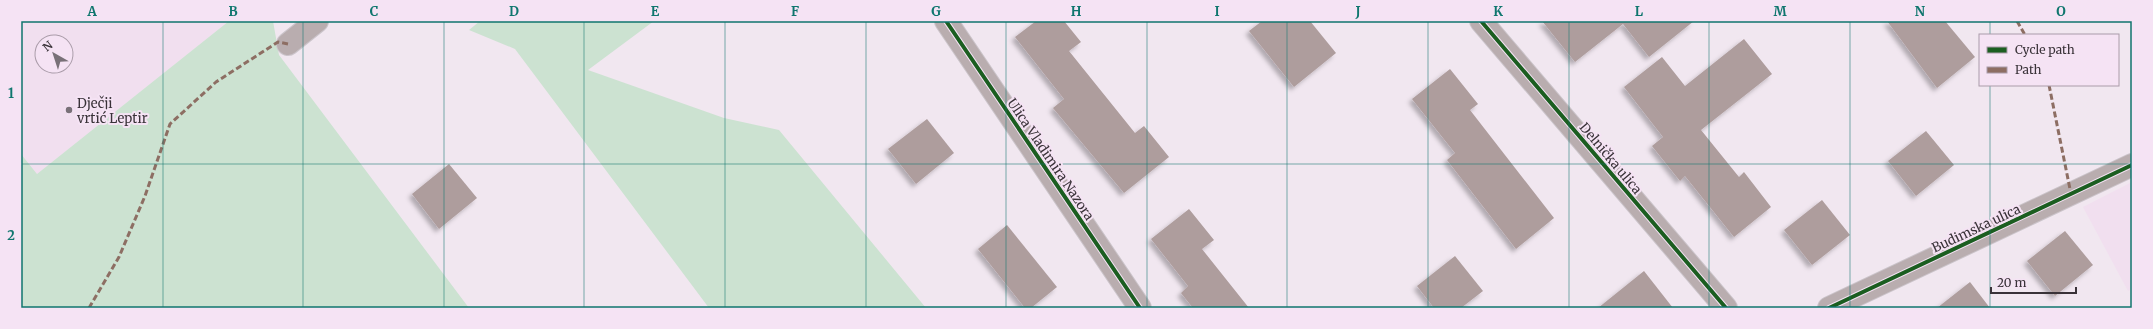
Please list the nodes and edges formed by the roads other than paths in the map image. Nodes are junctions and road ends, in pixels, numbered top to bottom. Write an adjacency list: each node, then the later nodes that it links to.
1 (318, 21): 4 (street)
2 (946, 21): 6 (street, Ulica Vladimira Nazora)
3 (1481, 21): 7 (street, Delnička ulica)
4 (288, 44)
5 (2132, 165): 8 (street, Budimska ulica)
6 (1140, 308)
7 (1726, 308)
8 (1829, 308)

